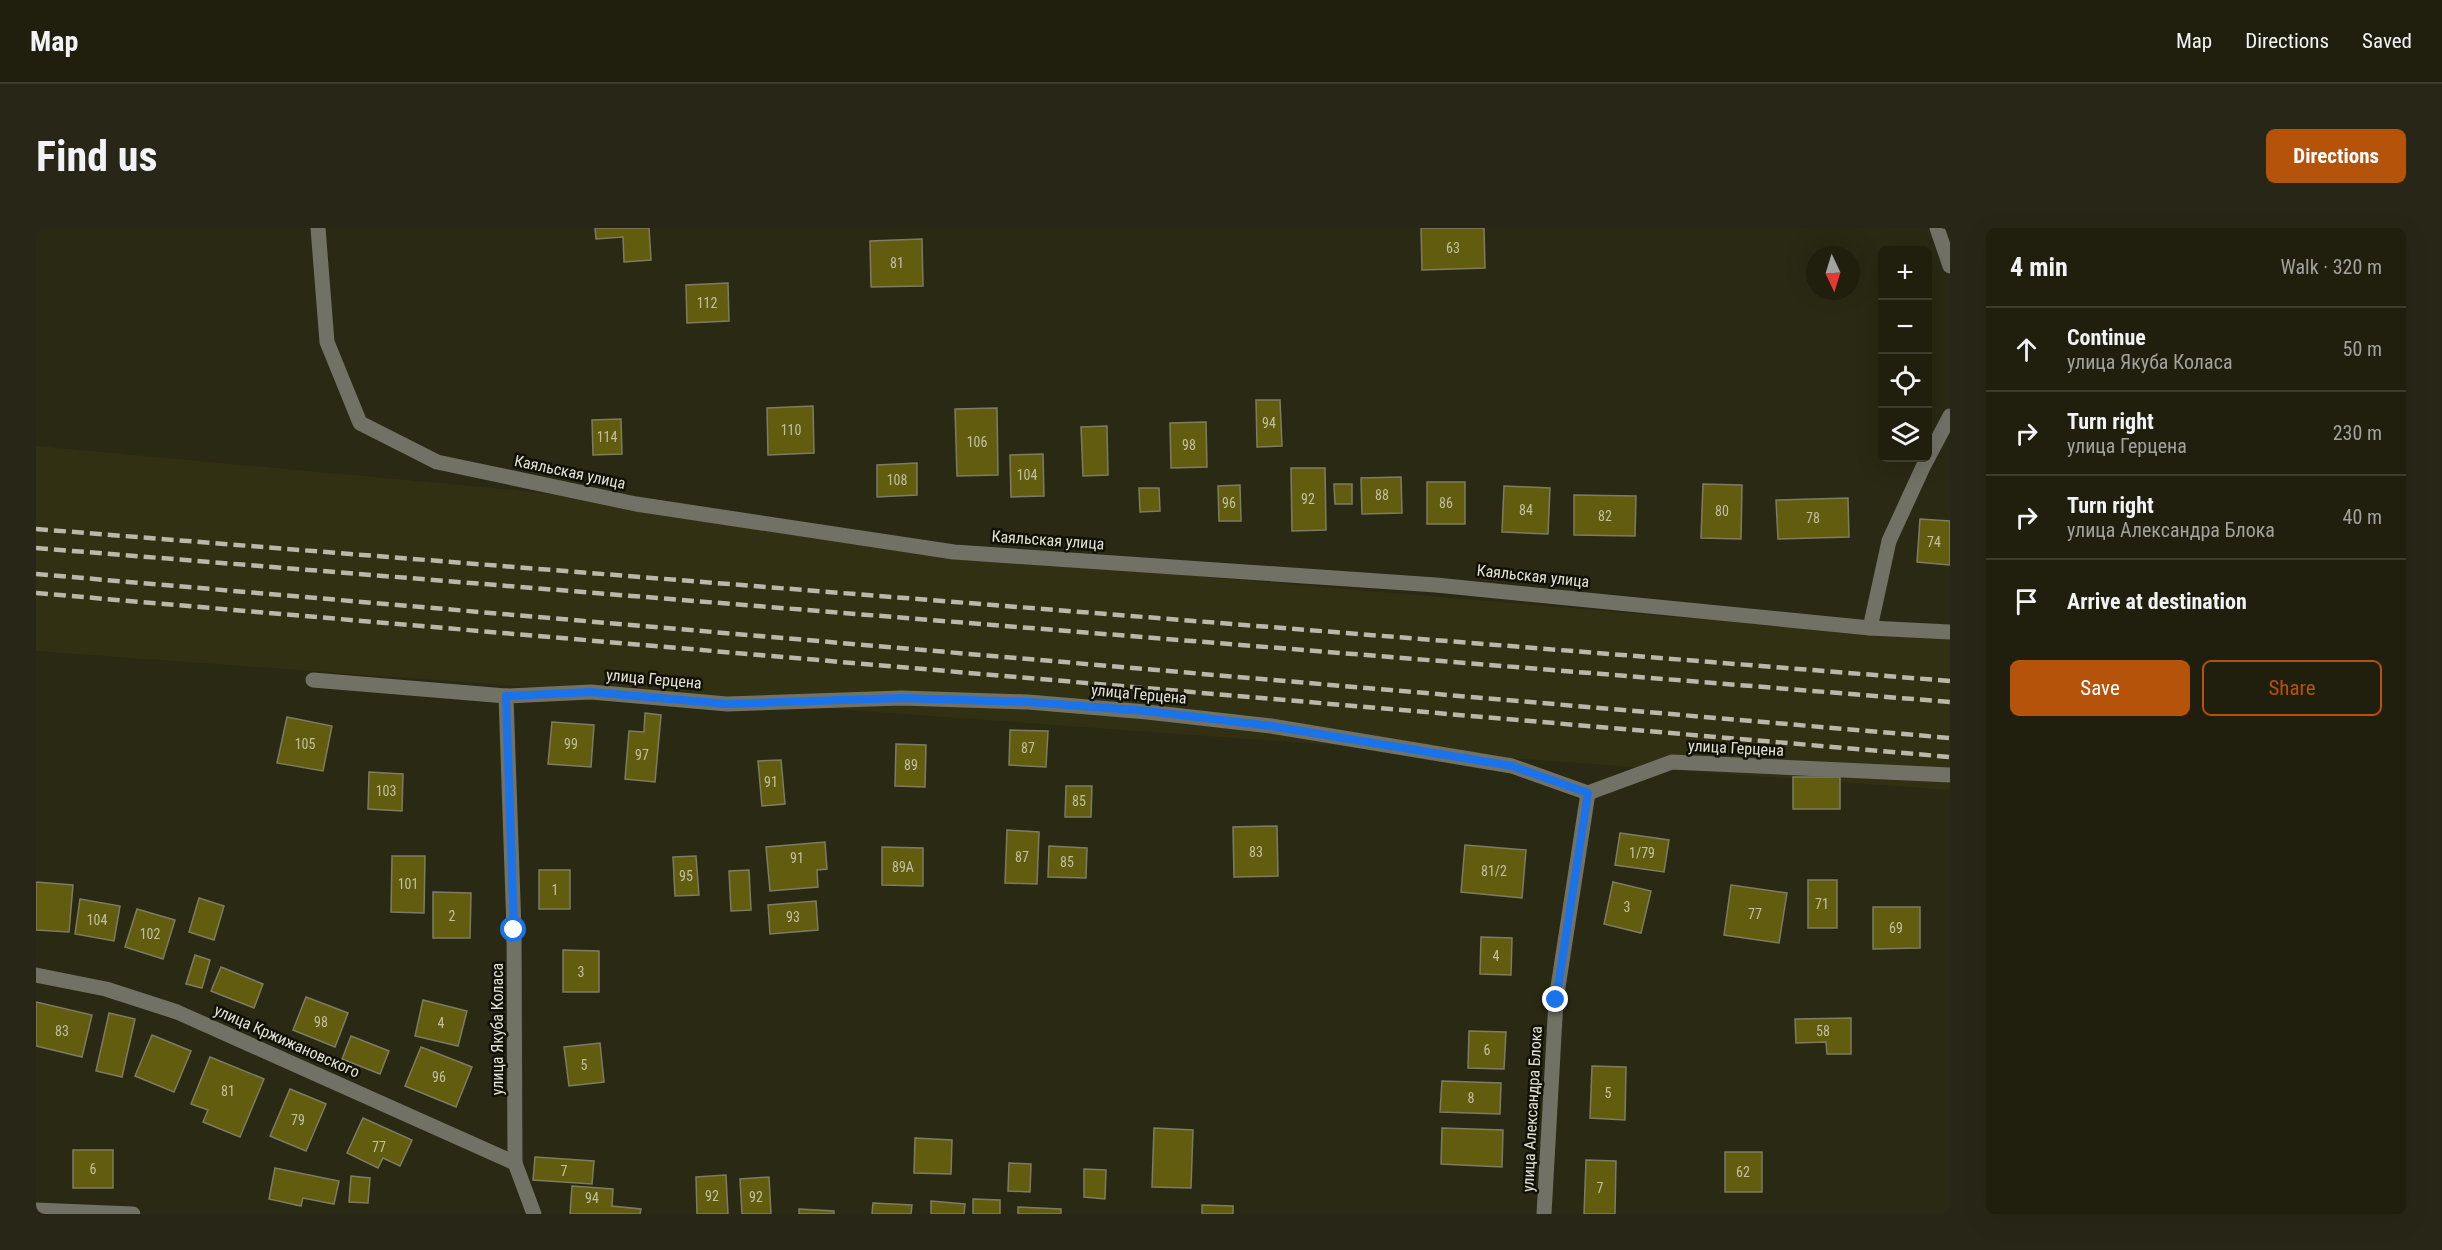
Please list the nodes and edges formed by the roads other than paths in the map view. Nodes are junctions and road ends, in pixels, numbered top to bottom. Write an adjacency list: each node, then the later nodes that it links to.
1 (318, 228): 5 (street, Каяльская улица)
2 (1937, 228): 3 (street)
3 (1950, 266)
4 (1950, 416): 5 (street)
5 (1870, 628): 6 (street, Каяльская улица)
6 (1950, 632)
7 (313, 680): 8 (street, улица Герцена)
8 (506, 696): 10 (street, улица Герцена); 12 (street, улица Якуба Коласа)
9 (1950, 775): 10 (street, улица Герцена)
10 (1588, 793): 16 (street, улица Александра Блока)
11 (36, 975): 12 (street, улица Кржижановского)
12 (515, 1163): 15 (street, улица Якуба Коласа)
13 (36, 1210): 14 (street)
14 (134, 1214)
15 (534, 1214)
16 (1544, 1214)

